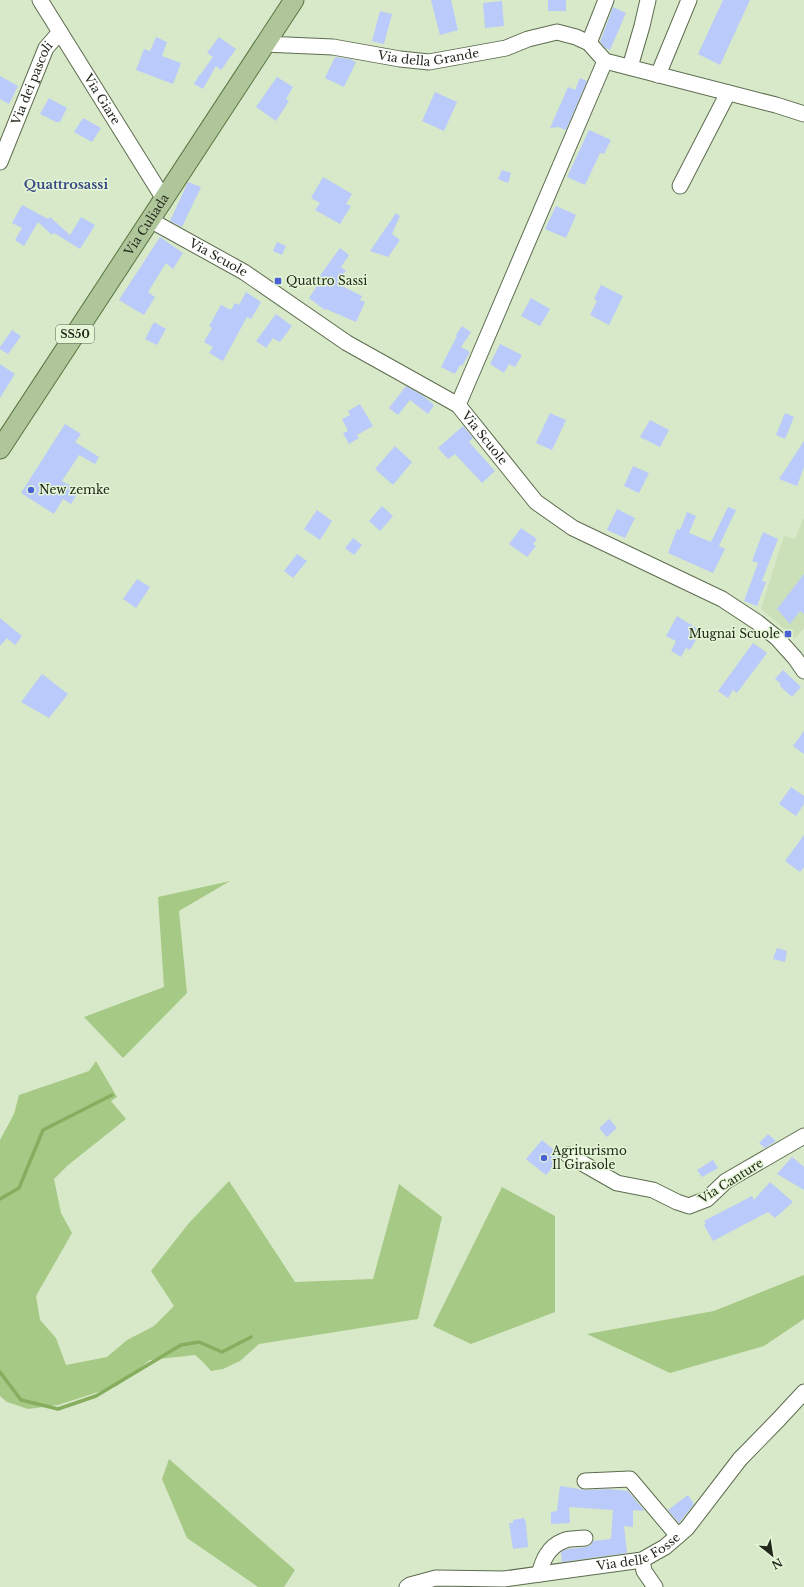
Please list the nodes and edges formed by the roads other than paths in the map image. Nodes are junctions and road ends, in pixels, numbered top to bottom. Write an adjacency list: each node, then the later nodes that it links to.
1 (40, 0): 6 (street, Via Giare)
2 (294, 0): 8 (main road, Via Culiada / SS50)
3 (606, 0): 7 (street)
4 (648, 0): 10 (street)
5 (688, 0): 11 (street)
6 (60, 32): 14 (street, Via dei pascoli); 16 (street, Via Giare)
7 (589, 43): 8 (street, Via della Grande); 9 (street, Via della Grande)
8 (264, 44): 16 (main road, Via Culiada / SS50)
9 (605, 61): 10 (street); 18 (street)
10 (630, 67): 11 (street)
11 (658, 75): 12 (street)
12 (728, 93): 13 (street); 15 (street)
13 (804, 114)
14 (0, 162)
15 (680, 186)
16 (164, 199): 17 (main road, Via Culiada / SS50)
17 (150, 220): 18 (street, Via Scuole); 19 (main road, Via Culiada / SS50)
18 (458, 405): 20 (street, Via Scuole)
19 (0, 449)
20 (804, 670)
21 (804, 1136): 22 (street, Via Canture)
22 (568, 1155)
23 (804, 1392): 25 (street, Via delle Fosse)
24 (585, 1481): 25 (street)
25 (678, 1536): 27 (street, Via delle Fosse)
26 (585, 1538): 28 (street)
27 (642, 1560): 28 (street, Via delle Fosse); 30 (street)
28 (539, 1574): 29 (street, Via delle Fosse)
29 (407, 1587)
30 (655, 1587)

